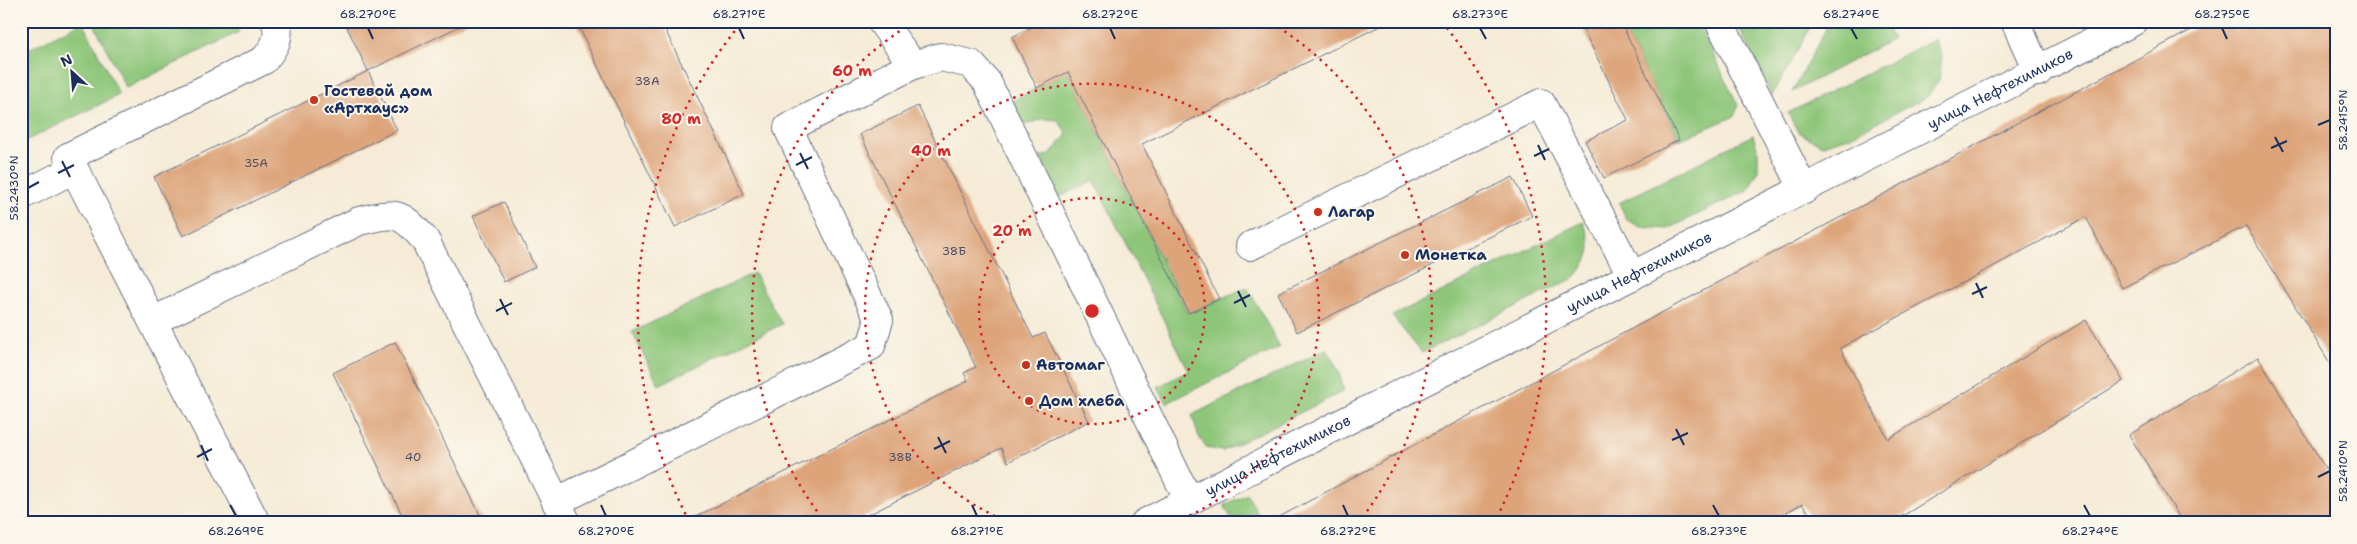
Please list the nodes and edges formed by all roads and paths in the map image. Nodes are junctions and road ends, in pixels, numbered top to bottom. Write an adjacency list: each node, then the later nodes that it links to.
1 (275, 21): 8 (street)
2 (881, 21): 6 (street)
3 (1720, 21): 9 (street)
4 (2015, 21): 7 (street)
5 (2134, 21): 7 (street, улица Нефтехимиков)
6 (913, 65): 14 (street); 15 (street)
7 (2038, 72): 9 (street, улица Нефтехимиков)
8 (74, 169): 10 (street); 13 (street)
9 (1804, 190): 12 (street, улица Нефтехимиков)
10 (21, 196)
11 (1250, 246): 12 (street)
12 (1632, 276): 14 (street, улица Нефтехимиков)
13 (153, 321): 15 (street); 16 (street)
14 (1188, 500): 17 (street, улица Нефтехимиков)
15 (562, 512)
16 (256, 523)
17 (1145, 523)

